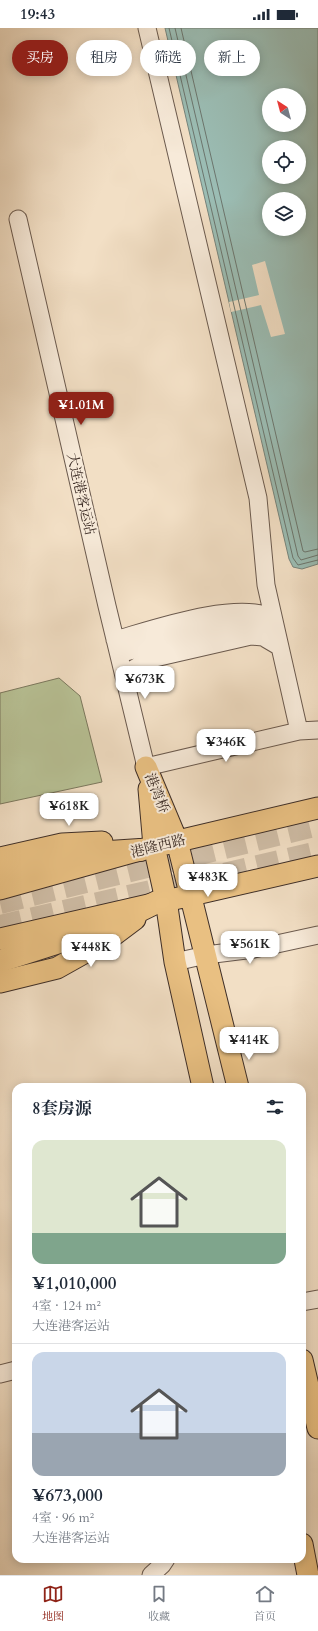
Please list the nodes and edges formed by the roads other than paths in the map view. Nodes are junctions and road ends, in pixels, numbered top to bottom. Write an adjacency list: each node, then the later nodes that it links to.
1 (147, 28): 3 (street)
2 (18, 219): 4 (street, 大连港客运站)
3 (277, 633): 4 (street); 5 (street); 7 (street)
4 (117, 647): 5 (street, 大连港客运站)
5 (124, 675): 8 (street, 大连港客运站)
6 (318, 730): 7 (street)
7 (299, 731): 8 (street)
8 (146, 767): 10 (main road, 港湾桥); 11 (main road, 港湾桥)
9 (318, 808): 10 (main road, 港隆西路)
10 (177, 841): 11 (main road, 港隆西路); 16 (main road, 港湾桥)
11 (147, 848): 12 (main road); 14 (highway); 15 (main road, 港隆西路); 17 (main road, 港湾桥)
12 (0, 858)
13 (318, 866): 16 (main road)
14 (0, 871)
15 (0, 889)
16 (190, 895): 17 (main road); 20 (main road, 港湾桥)
17 (161, 901): 19 (main road); 21 (highway); 22 (main road, 港湾桥); 23 (main road)
18 (318, 934): 20 (street)
19 (0, 939)
20 (206, 955): 22 (street); 25 (main road, 港湾桥)
21 (0, 961)
22 (175, 962): 24 (main road, 港湾桥)
23 (0, 982)
24 (202, 1083)
25 (237, 1083)
26 (318, 1299): 27 (street)
27 (306, 1301)
28 (12, 1371): 29 (street)
29 (0, 1374)
30 (306, 1377): 31 (main road)
31 (318, 1428)
32 (163, 1563): 34 (street)
33 (306, 1563): 35 (main road)
34 (151, 1575)
35 (308, 1575)

